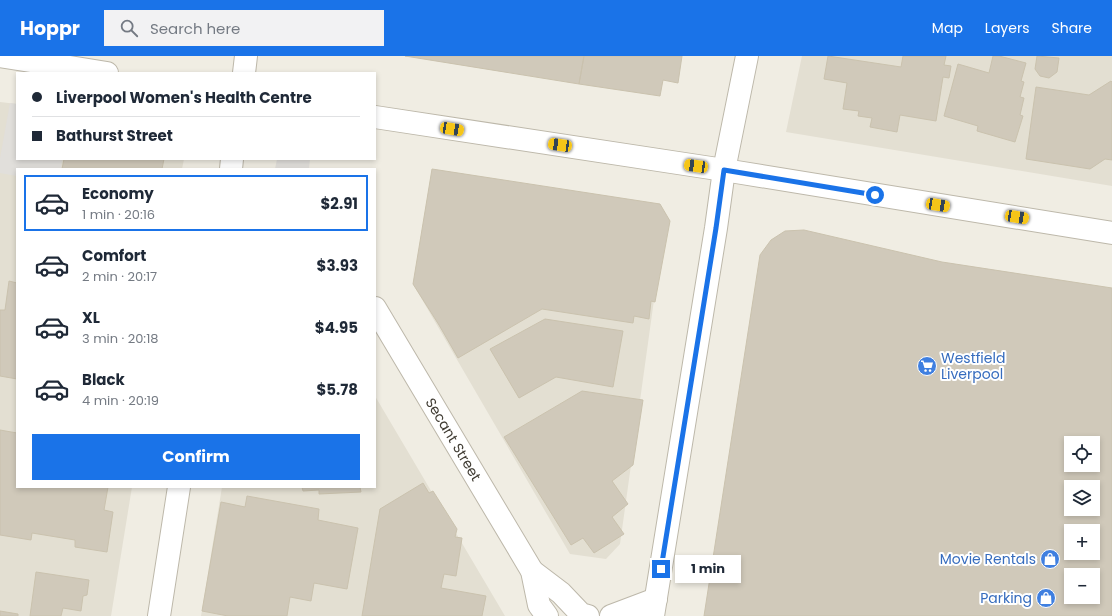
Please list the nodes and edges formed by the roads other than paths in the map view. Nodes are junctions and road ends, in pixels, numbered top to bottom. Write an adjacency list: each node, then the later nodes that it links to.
1 (0, 56): 4 (street)
2 (246, 56): 5 (street)
3 (746, 56): 7 (street)
4 (101, 72)
5 (244, 72)
6 (376, 117): 7 (street)
7 (724, 170): 8 (street); 12 (street)
8 (1112, 233)
9 (376, 310): 11 (street, Secant Street)
10 (180, 488): 13 (street)
11 (532, 571): 14 (street, Secant Street); 15 (street, Secant Street)
12 (655, 607): 16 (street)
13 (159, 616)
14 (547, 616)
15 (588, 616)
16 (611, 616)

